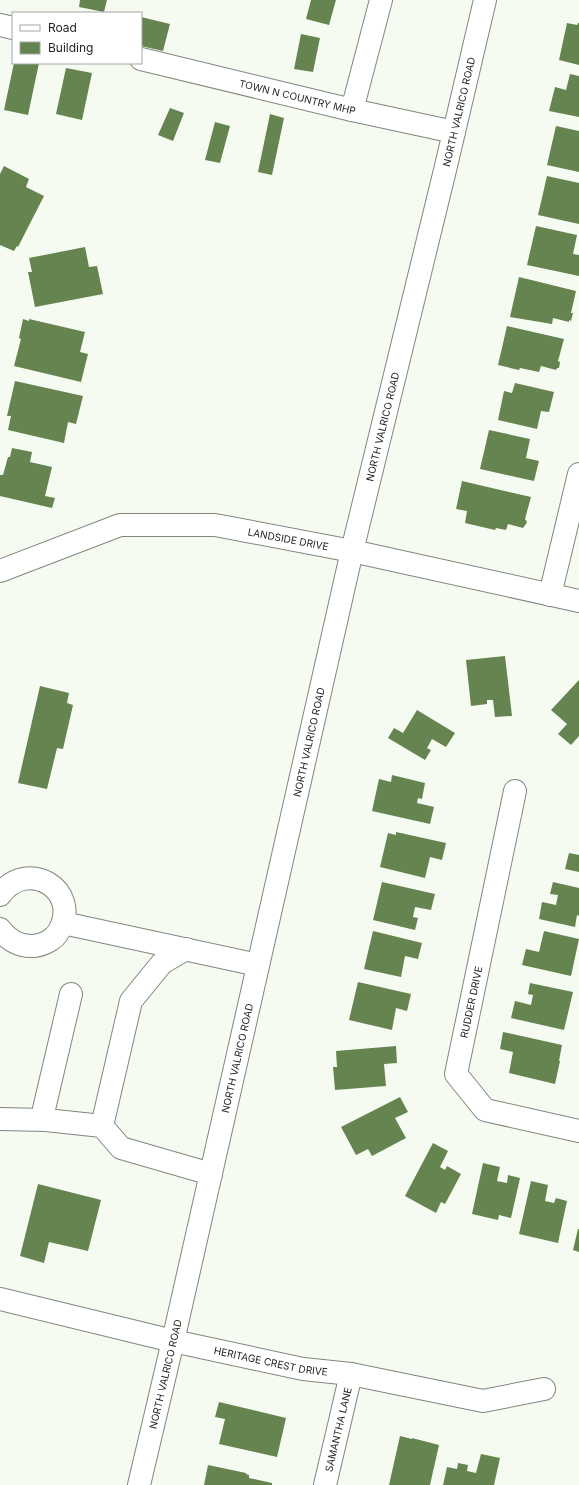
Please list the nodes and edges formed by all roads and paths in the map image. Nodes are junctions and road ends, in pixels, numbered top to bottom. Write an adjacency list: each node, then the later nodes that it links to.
1 (381, 0): 6 (street)
2 (484, 0): 7 (street, NORTH VALRICO ROAD)
3 (0, 25): 4 (street)
4 (12, 28)
5 (142, 59): 6 (street, TOWN N COUNTRY MHP)
6 (352, 110): 7 (street, TOWN N COUNTRY MHP)
7 (454, 132): 9 (street, NORTH VALRICO ROAD)
8 (579, 474): 11 (street)
9 (352, 551): 10 (street, LANDSIDE DRIVE); 11 (street, LANDSIDE DRIVE); 18 (street, NORTH VALRICO ROAD)
10 (0, 571)
11 (550, 595): 12 (street, LANDSIDE DRIVE)
12 (579, 601)
13 (515, 791): 23 (street, RUDDER DRIVE)
14 (0, 895): 15 (street)
15 (63, 923): 16 (street); 17 (street)
16 (0, 929)
17 (186, 949): 18 (street); 22 (street)
18 (258, 965): 24 (street, NORTH VALRICO ROAD)
19 (71, 994): 21 (street)
20 (0, 1119): 21 (street)
21 (46, 1120): 22 (street)
22 (102, 1126): 24 (street)
23 (579, 1131)
24 (211, 1174): 26 (street, NORTH VALRICO ROAD)
25 (0, 1299): 26 (street, HERITAGE CREST DRIVE)
26 (173, 1341): 27 (street, HERITAGE CREST DRIVE); 29 (street, NORTH VALRICO ROAD)
27 (351, 1374): 28 (street, HERITAGE CREST DRIVE); 30 (street, SAMANTHA LANE)
28 (544, 1389)
29 (139, 1485)
30 (325, 1485)

